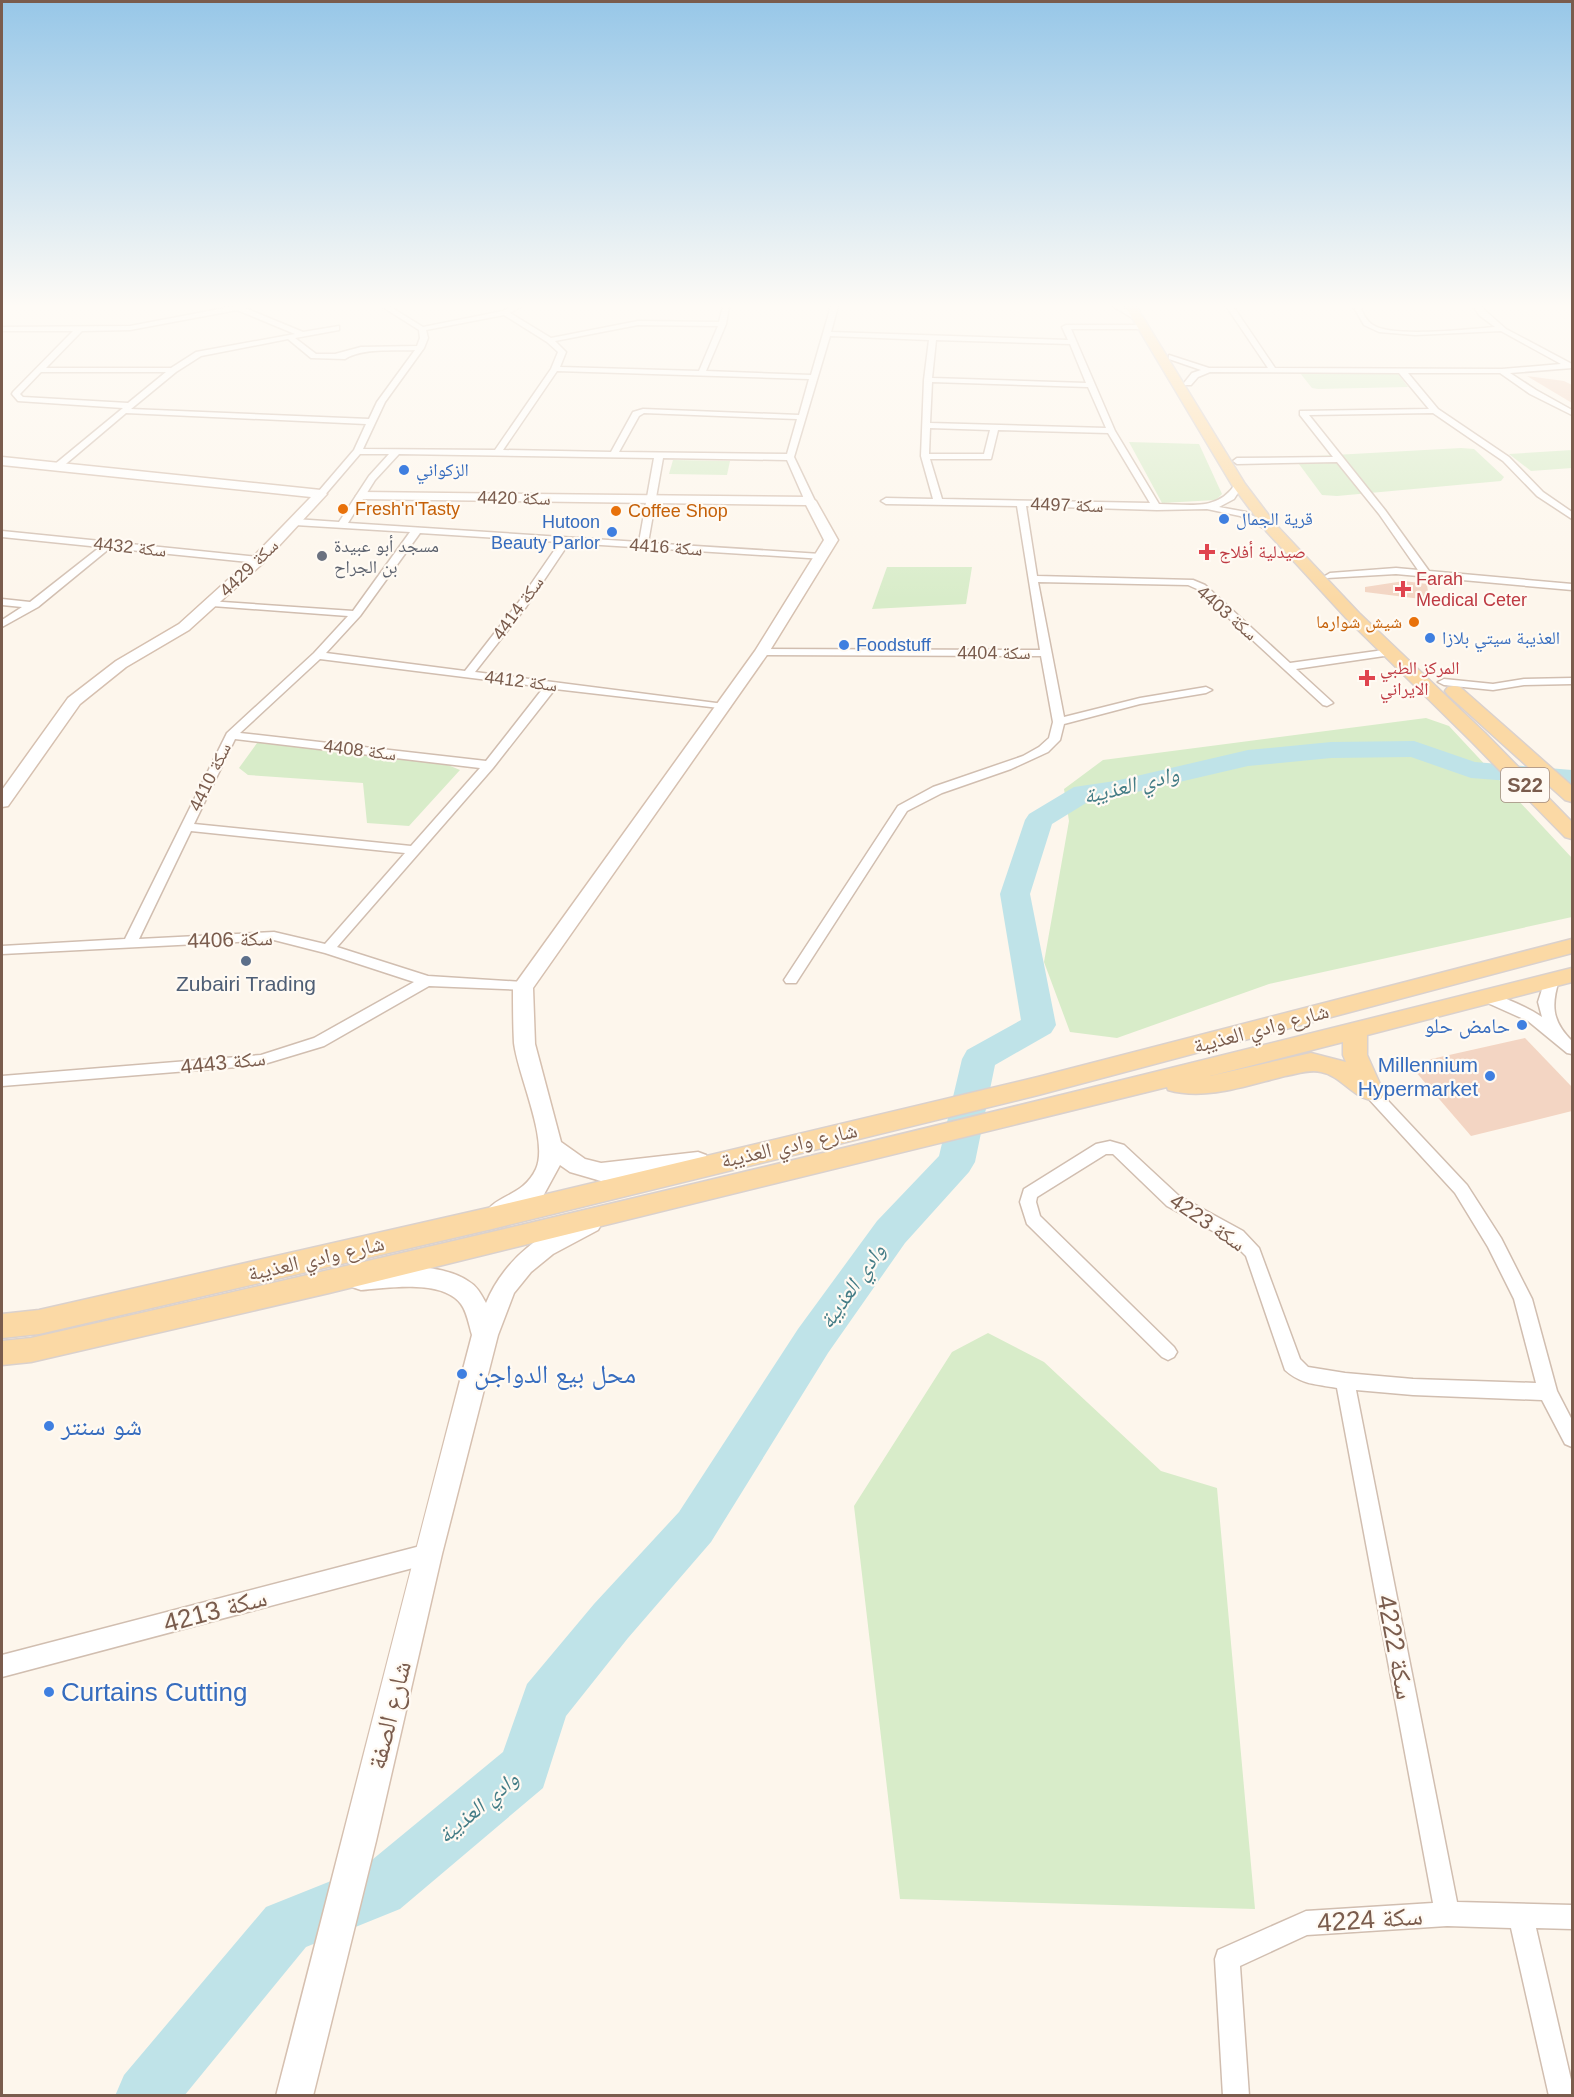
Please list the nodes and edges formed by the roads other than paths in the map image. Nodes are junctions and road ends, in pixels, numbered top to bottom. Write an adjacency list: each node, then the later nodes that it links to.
1 (73, 404): 12 (street)
2 (134, 404): 12 (street)
3 (380, 404): 16 (street, سكة 4429)
4 (531, 404): 22 (street)
5 (804, 404): 15 (street)
6 (927, 404): 17 (street)
7 (1098, 404): 19 (street)
8 (1191, 404): 31 (main road, S22)
9 (1201, 404): 28 (main road, S22)
10 (1430, 404): 13 (street)
11 (1556, 404): 14 (street)
12 (128, 409): 16 (street); 30 (street)
13 (1436, 411): 27 (street); 41 (street)
14 (1572, 412)
15 (800, 417): 23 (street); 26 (street)
16 (371, 422): 20 (street, سكة 4429)
17 (926, 425): 18 (street); 25 (street)
18 (995, 427): 19 (street); 25 (street)
19 (1111, 431): 39 (street)
20 (358, 452): 21 (street); 32 (street, سكة 4429)
21 (396, 452): 22 (street); 33 (street)
22 (496, 453): 23 (street)
23 (614, 454): 24 (street)
24 (659, 455): 26 (street); 34 (street)
25 (925, 456): 37 (street)
26 (790, 457): 35 (street)
27 (1338, 459): 28 (street); 52 (street)
28 (1237, 460): 53 (main road, S22)
29 (2, 461): 30 (street)
30 (58, 466): 32 (street)
31 (1239, 485): 40 (street, سكة 4497); 44 (main road, S22)
32 (321, 494): 42 (street, سكة 4429)
33 (362, 496): 34 (street, سكة 4420); 43 (street)
34 (651, 501): 35 (street, سكة 4420); 49 (street)
35 (810, 501): 50 (street)
36 (886, 501): 37 (street, سكة 4497)
37 (938, 502): 38 (street, سكة 4497)
38 (1021, 504): 39 (street, سكة 4497); 54 (street)
39 (1157, 507): 40 (street, سكة 4497)
40 (1196, 507): 44 (street, سكة 4497)
41 (1572, 516)
42 (295, 522): 43 (street, سكة 4416); 51 (street, سكة 4429)
43 (341, 526): 45 (street, سكة 4416)
44 (1272, 529): 63 (main road, S22)
45 (417, 530): 47 (street, سكة 4416); 59 (street, سكة 4410)
46 (2, 534): 48 (street, سكة 4432)
47 (566, 540): 49 (street, سكة 4416); 67 (street, سكة 4414)
48 (108, 545): 51 (street, سكة 4432); 58 (street)
49 (643, 545): 50 (street, سكة 4416)
50 (821, 557): 61 (street)
51 (258, 560): 57 (street, سكة 4429)
52 (1425, 573): 53 (street); 55 (street)
53 (1330, 576): 65 (main road, S22)
54 (1032, 579): 62 (street); 66 (street, سكة 4403)
55 (1572, 587)
56 (2, 602): 58 (street)
57 (212, 603): 59 (street); 80 (street, سكة 4429)
58 (34, 605): 60 (street)
59 (356, 614): 64 (street, سكة 4410)
60 (2, 624)
61 (762, 652): 62 (street, سكة 4404); 75 (street)
62 (1046, 652): 76 (street)
63 (1391, 652): 66 (street); 82 (main road, S22)
64 (318, 655): 67 (street, سكة 4412); 77 (street, سكة 4410)
65 (1420, 659)
66 (1287, 667): 73 (street, سكة 4403)
67 (468, 674): 70 (street, سكة 4412)
68 (1440, 678): 71 (street); 74 (main road, S22)
69 (1572, 681): 71 (street)
70 (552, 685): 75 (street, سكة 4412); 78 (street)
71 (1492, 687): 74 (street)
72 (1206, 690): 76 (street)
73 (1327, 704)
74 (1468, 704): 79 (main road, S22)
75 (724, 706): 91 (street)
76 (1059, 722): 89 (street)
77 (231, 735): 78 (street, سكة 4408); 81 (street, سكة 4410)
78 (489, 765): 83 (street)
79 (1572, 796)
80 (2, 802)
81 (186, 827): 83 (street); 84 (street, سكة 4410)
82 (1572, 833)
83 (415, 850): 86 (street)
84 (130, 943): 86 (street, سكة 4406); 87 (street, سكة 4406)
85 (1566, 945): 99 (main road, شارع وادي العذيبة)
86 (328, 949): 90 (street, سكة 4406)
87 (2, 950)
88 (1562, 978): 92 (main road, شارع وادي العذيبة); 94 (street)
89 (792, 980)
90 (427, 981): 91 (street, سكة 4406); 96 (street, سكة 4443)
91 (523, 987): 100 (street)
92 (1486, 997): 93 (main road, شارع وادي العذيبة); 94 (street)
93 (1355, 1030): 97 (main road, شارع وادي العذيبة); 98 (main road)
94 (1554, 1030): 95 (street)
95 (1572, 1049)
96 (2, 1081)
97 (1157, 1081): 98 (main road); 99 (main road, شارع وادي العذيبة)
98 (1372, 1094): 110 (street)
99 (1044, 1097): 101 (main road, شارع وادي العذيبة)
100 (550, 1146): 101 (street); 103 (street)
101 (755, 1166): 102 (main road, شارع وادي العذيبة); 103 (main road, شارع وادي العذيبة)
102 (610, 1215): 104 (main road, شارع وادي العذيبة); 106 (street, شارع الصفة)
103 (492, 1218): 105 (main road, شارع وادي العذيبة)
104 (329, 1282): 106 (street); 108 (main road, شارع وادي العذيبة)
105 (2, 1326)
106 (485, 1335): 112 (street, شارع الصفة)
107 (1168, 1352): 109 (street, سكة 4223)
108 (2, 1353)
109 (1345, 1381): 110 (street, سكة 4223); 114 (street, سكة 4222)
110 (1548, 1392): 111 (street)
111 (1572, 1438)
112 (428, 1554): 113 (street, سكة 4213); 117 (street, شارع الصفة)
113 (2, 1666)
114 (1446, 1914): 115 (street, سكة 4224); 118 (street, سكة 4224)
115 (1521, 1917): 116 (street, سكة 4224); 119 (street)
116 (1572, 1917)
117 (294, 2096)
118 (1236, 2096)
119 (1562, 2096)

